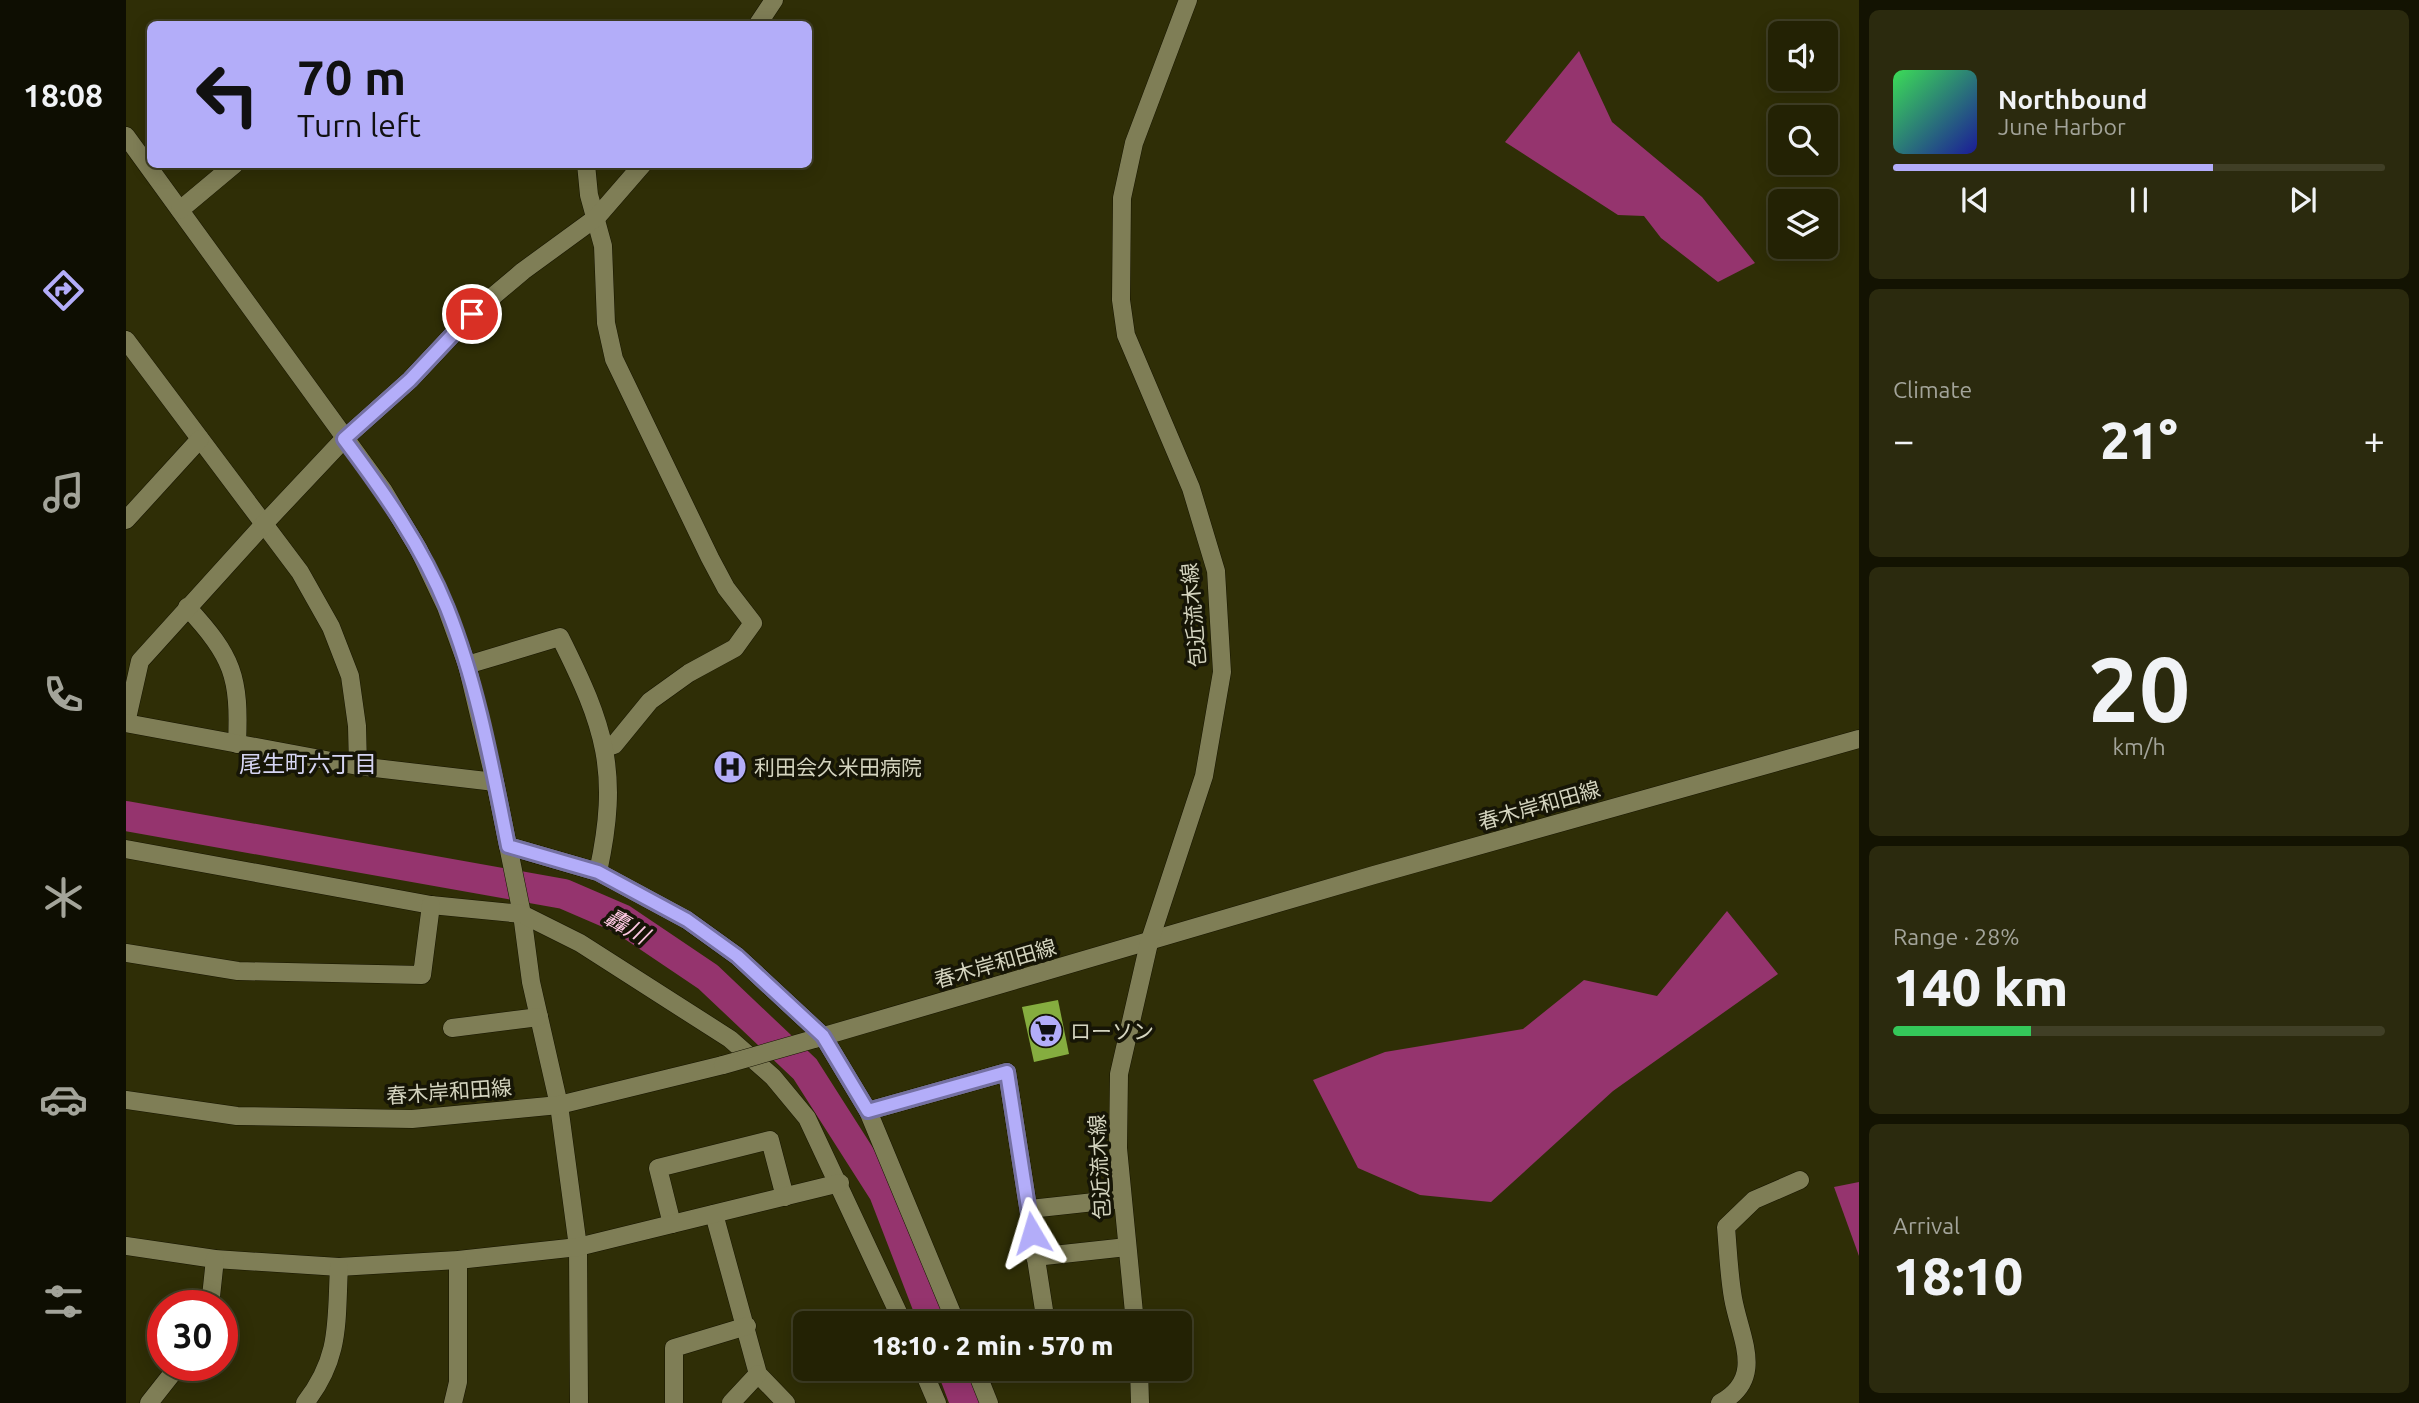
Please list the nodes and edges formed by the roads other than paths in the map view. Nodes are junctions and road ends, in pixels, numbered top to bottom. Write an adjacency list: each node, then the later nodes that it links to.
1 (774, 0): 3 (street)
2 (1188, 0): 29 (street, 包近流木線)
3 (760, 21)
4 (126, 136): 5 (street)
5 (132, 158): 9 (street)
6 (230, 168): 9 (street)
7 (586, 168): 10 (street)
8 (640, 168): 10 (street)
9 (180, 210): 13 (street)
10 (597, 217): 13 (street); 21 (street)
11 (128, 347): 12 (street)
12 (200, 439): 14 (street); 15 (street)
13 (344, 439): 15 (street); 17 (street)
14 (126, 520)
15 (264, 524): 16 (street); 22 (street)
16 (187, 607): 18 (street); 20 (street)
17 (467, 666): 21 (street); 23 (street)
18 (126, 723): 20 (street)
19 (1859, 739): 29 (street, 春木岸和田線)
20 (237, 744): 22 (street)
21 (606, 748): 26 (street)
22 (358, 766): 23 (street)
23 (495, 782): 24 (street)
24 (508, 846): 26 (street); 28 (street)
25 (126, 849): 27 (street)
26 (598, 872): 33 (street)
27 (431, 905): 28 (street); 30 (street)
28 (521, 910): 31 (street); 38 (street)
29 (1149, 943): 33 (street, 春木岸和田線); 40 (street, 包近流木線)
30 (126, 953)
31 (539, 1017): 32 (street); 35 (street)
32 (452, 1028)
33 (818, 1038): 35 (street, 春木岸和田線, bridge); 36 (street)
34 (126, 1100): 35 (street, 春木岸和田線)
35 (559, 1105): 45 (street)
36 (868, 1111): 41 (street); 53 (street)
37 (1800, 1180): 72 (street)
38 (840, 1183): 39 (street); 52 (street)
39 (785, 1197): 42 (street); 43 (street)
40 (1122, 1199): 41 (street); 46 (street, 包近流木線)
41 (1030, 1209): 47 (street)
42 (715, 1214): 43 (street); 56 (street)
43 (672, 1224): 45 (street)
44 (126, 1246): 48 (street)
45 (578, 1247): 49 (street); 65 (street)
46 (1127, 1247): 47 (street); 55 (street, 包近流木線)
47 (1035, 1257): 54 (street)
48 (215, 1259): 50 (street); 51 (street)
49 (458, 1260): 50 (street); 64 (street)
50 (338, 1267): 63 (street)
51 (212, 1290)
52 (898, 1311)
53 (951, 1311)
54 (1044, 1311)
55 (1134, 1311)
56 (747, 1326): 57 (street); 66 (street)
57 (758, 1374): 67 (street); 68 (street)
58 (166, 1381): 62 (street)
59 (928, 1381): 69 (street)
60 (980, 1381): 70 (street)
61 (1139, 1381): 71 (street)
62 (149, 1403)
63 (305, 1403)
64 (453, 1403)
65 (579, 1403)
66 (674, 1403)
67 (731, 1403)
68 (786, 1403)
69 (937, 1403)
70 (989, 1403)
71 (1140, 1403)
72 (1720, 1403)

